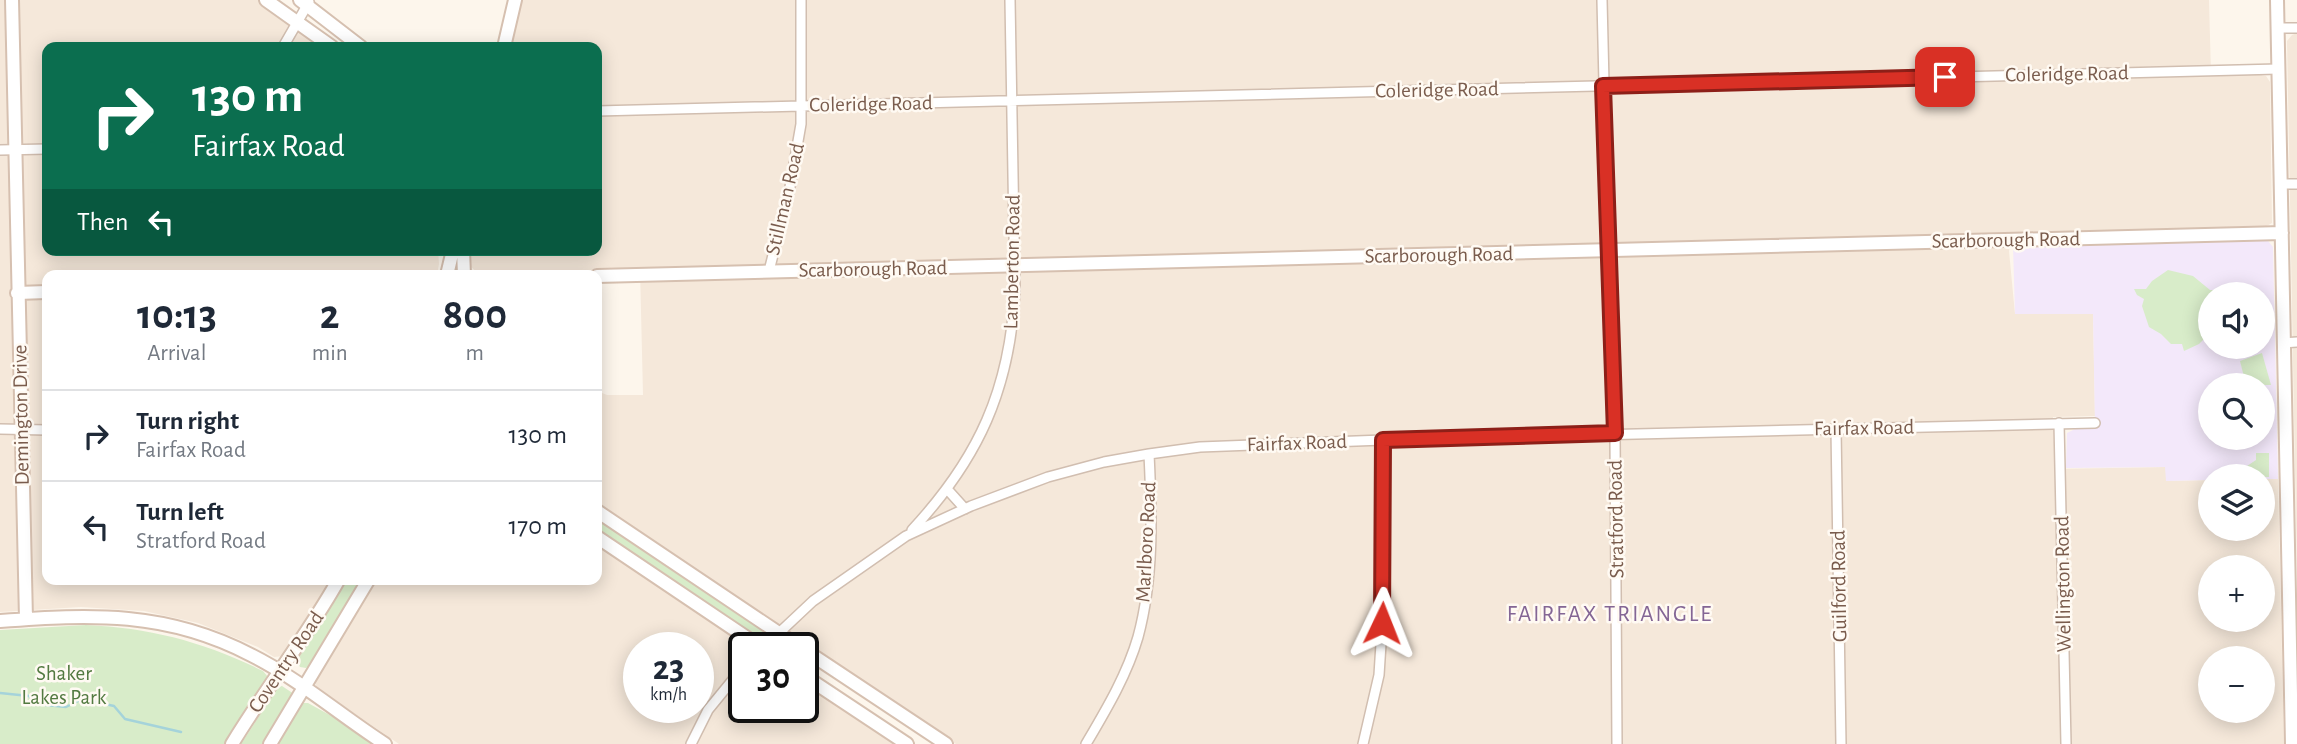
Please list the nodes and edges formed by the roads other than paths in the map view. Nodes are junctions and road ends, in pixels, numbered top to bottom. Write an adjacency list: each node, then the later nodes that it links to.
1 (12, 0): 21 (street, Demington Drive)
2 (267, 0): 9 (street)
3 (515, 0): 15 (street)
4 (801, 0): 19 (street, Stillman Road)
5 (1010, 0): 18 (street, Lamberton Road)
6 (1602, 0): 17 (street, Stratford Road)
7 (2277, 0): 10 (street)
8 (306, 2): 9 (street); 14 (street)
9 (299, 22): 12 (street); 13 (street)
10 (2277, 28): 11 (street); 16 (street)
11 (2297, 28)
12 (286, 42)
13 (325, 42)
14 (355, 42)
15 (505, 42)
16 (2278, 69): 17 (street, Coleridge Road); 24 (street)
17 (1603, 86): 18 (street, Coleridge Road); 27 (street, Stratford Road)
18 (1011, 101): 19 (street, Coleridge Road); 28 (street, Lamberton Road)
19 (802, 105): 20 (street, Coleridge Road); 29 (street, Stillman Road)
20 (602, 111)
21 (15, 149): 22 (street); 23 (street); 32 (street, Demington Drive)
22 (42, 149)
23 (0, 150)
24 (2281, 184): 25 (street); 26 (street)
25 (2297, 184)
26 (2282, 233): 27 (street, Scarborough Road); 33 (street)
27 (1608, 251): 28 (street, Scarborough Road); 40 (street, Stratford Road)
28 (1015, 266): 29 (street, Scarborough Road); 43 (street, Lamberton Road)
29 (769, 271): 30 (street, Scarborough Road)
30 (602, 276)
31 (42, 292): 32 (street)
32 (18, 293): 38 (street, Demington Drive)
33 (2290, 342): 45 (street)
34 (2059, 423): 35 (street, Fairfax Road); 37 (street, Fairfax Road); 72 (street, Wellington Road)
35 (2095, 423)
36 (0, 429): 38 (street)
37 (1836, 429): 40 (street, Fairfax Road); 71 (street, Guilford Road)
38 (21, 430): 39 (street); 51 (street, Demington Drive)
39 (42, 430)
40 (1615, 433): 41 (street, Fairfax Road); 70 (street, Stratford Road)
41 (1383, 440): 42 (street, Fairfax Road); 69 (street)
42 (1149, 454): 44 (street, Fairfax Road); 68 (street, Marlboro Road)
43 (947, 489): 44 (street); 47 (street, Lamberton Road)
44 (965, 509): 47 (street, Fairfax Road)
45 (2292, 512): 60 (street)
46 (602, 514): 54 (street)
47 (906, 536): 55 (street, Fairfax Road)
48 (602, 540): 53 (street)
49 (336, 585): 57 (street, Coventry Road)
50 (365, 585): 61 (street, Coventry Road)
51 (26, 620): 52 (street); 57 (street)
52 (0, 621)
53 (739, 632)
54 (778, 632)
55 (780, 632)
56 (819, 659): 67 (street)
57 (279, 671): 61 (street); 62 (street, Coventry Road)
58 (728, 686): 65 (street)
59 (819, 686): 66 (street)
60 (2294, 687): 73 (street)
61 (305, 688): 63 (street, Coventry Road); 64 (street)
62 (232, 744)
63 (270, 744)
64 (385, 744)
65 (691, 744)
66 (907, 744)
67 (946, 744)
68 (1086, 744)
69 (1363, 744)
70 (1617, 744)
71 (1841, 744)
72 (2066, 744)
73 (2291, 744)

